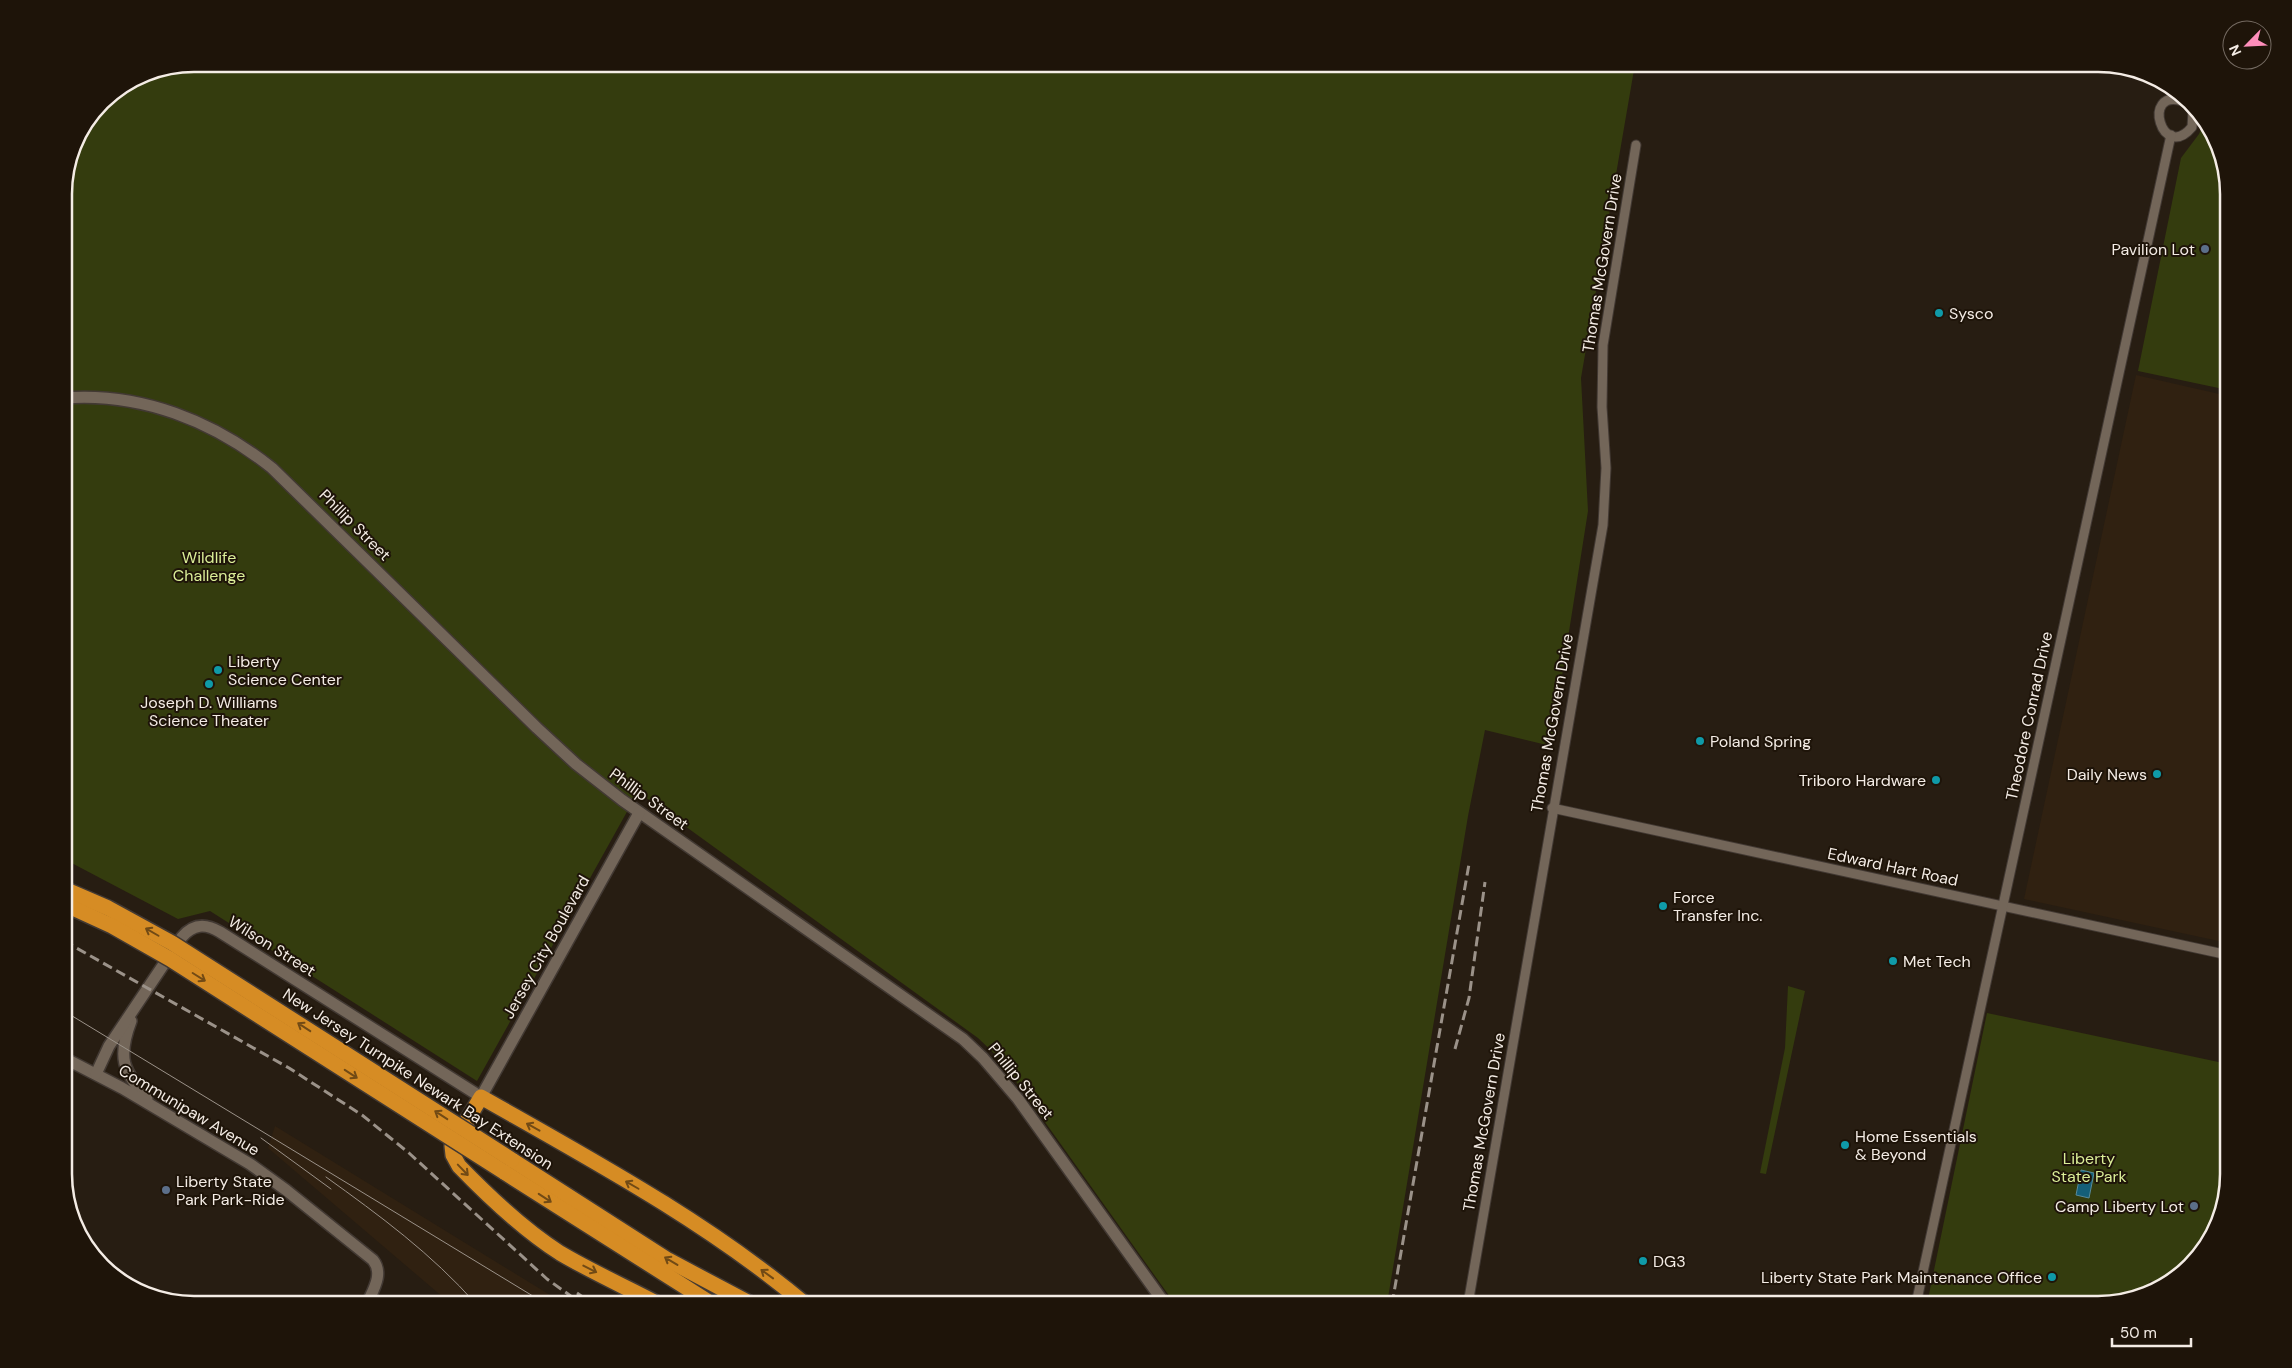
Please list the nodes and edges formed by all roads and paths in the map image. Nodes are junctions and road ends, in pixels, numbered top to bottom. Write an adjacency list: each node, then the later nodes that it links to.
1 (2175, 100): 3 (street)
2 (2194, 120): 3 (street)
3 (2171, 135): 9 (street, Theodore Conrad Drive)
4 (1636, 145): 6 (street, Thomas McGovern Drive)
5 (73, 398): 7 (street, Phillip Street)
6 (1552, 808): 9 (street, Edward Hart Road); 24 (street, Thomas McGovern Drive)
7 (639, 813): 15 (street, Jersey City Boulevard); 23 (street, Phillip Street)
8 (73, 893): 17 (highway, New Jersey Turnpike Newark Bay Extension, one-way to 8, bridge)
9 (2003, 906): 11 (street, Edward Hart Road); 25 (street, Theodore Conrad Drive)
10 (73, 908): 17 (highway, New Jersey Turnpike Newark Bay Extension, one-way to 17, bridge)
11 (2220, 954)
12 (138, 1002): 14 (street, Wilson Street); 15 (street, Wilson Street); 16 (street)
13 (73, 1062): 14 (street, Communipaw Avenue)
14 (96, 1074): 16 (street, Communipaw Avenue)
15 (481, 1097): 19 (highway, one-way to 19); 22 (highway, one-way to 15)
16 (153, 1106): 18 (street, Communipaw Avenue)
17 (508, 1166): 20 (highway, New Jersey Turnpike Newark Bay Extension, one-way to 20); 21 (highway, New Jersey Turnpike Newark Bay Extension, one-way to 17)
18 (370, 1296)
19 (643, 1296)
20 (700, 1296)
21 (736, 1296)
22 (795, 1296)
23 (1159, 1296)
24 (1469, 1296)
25 (1918, 1296)

